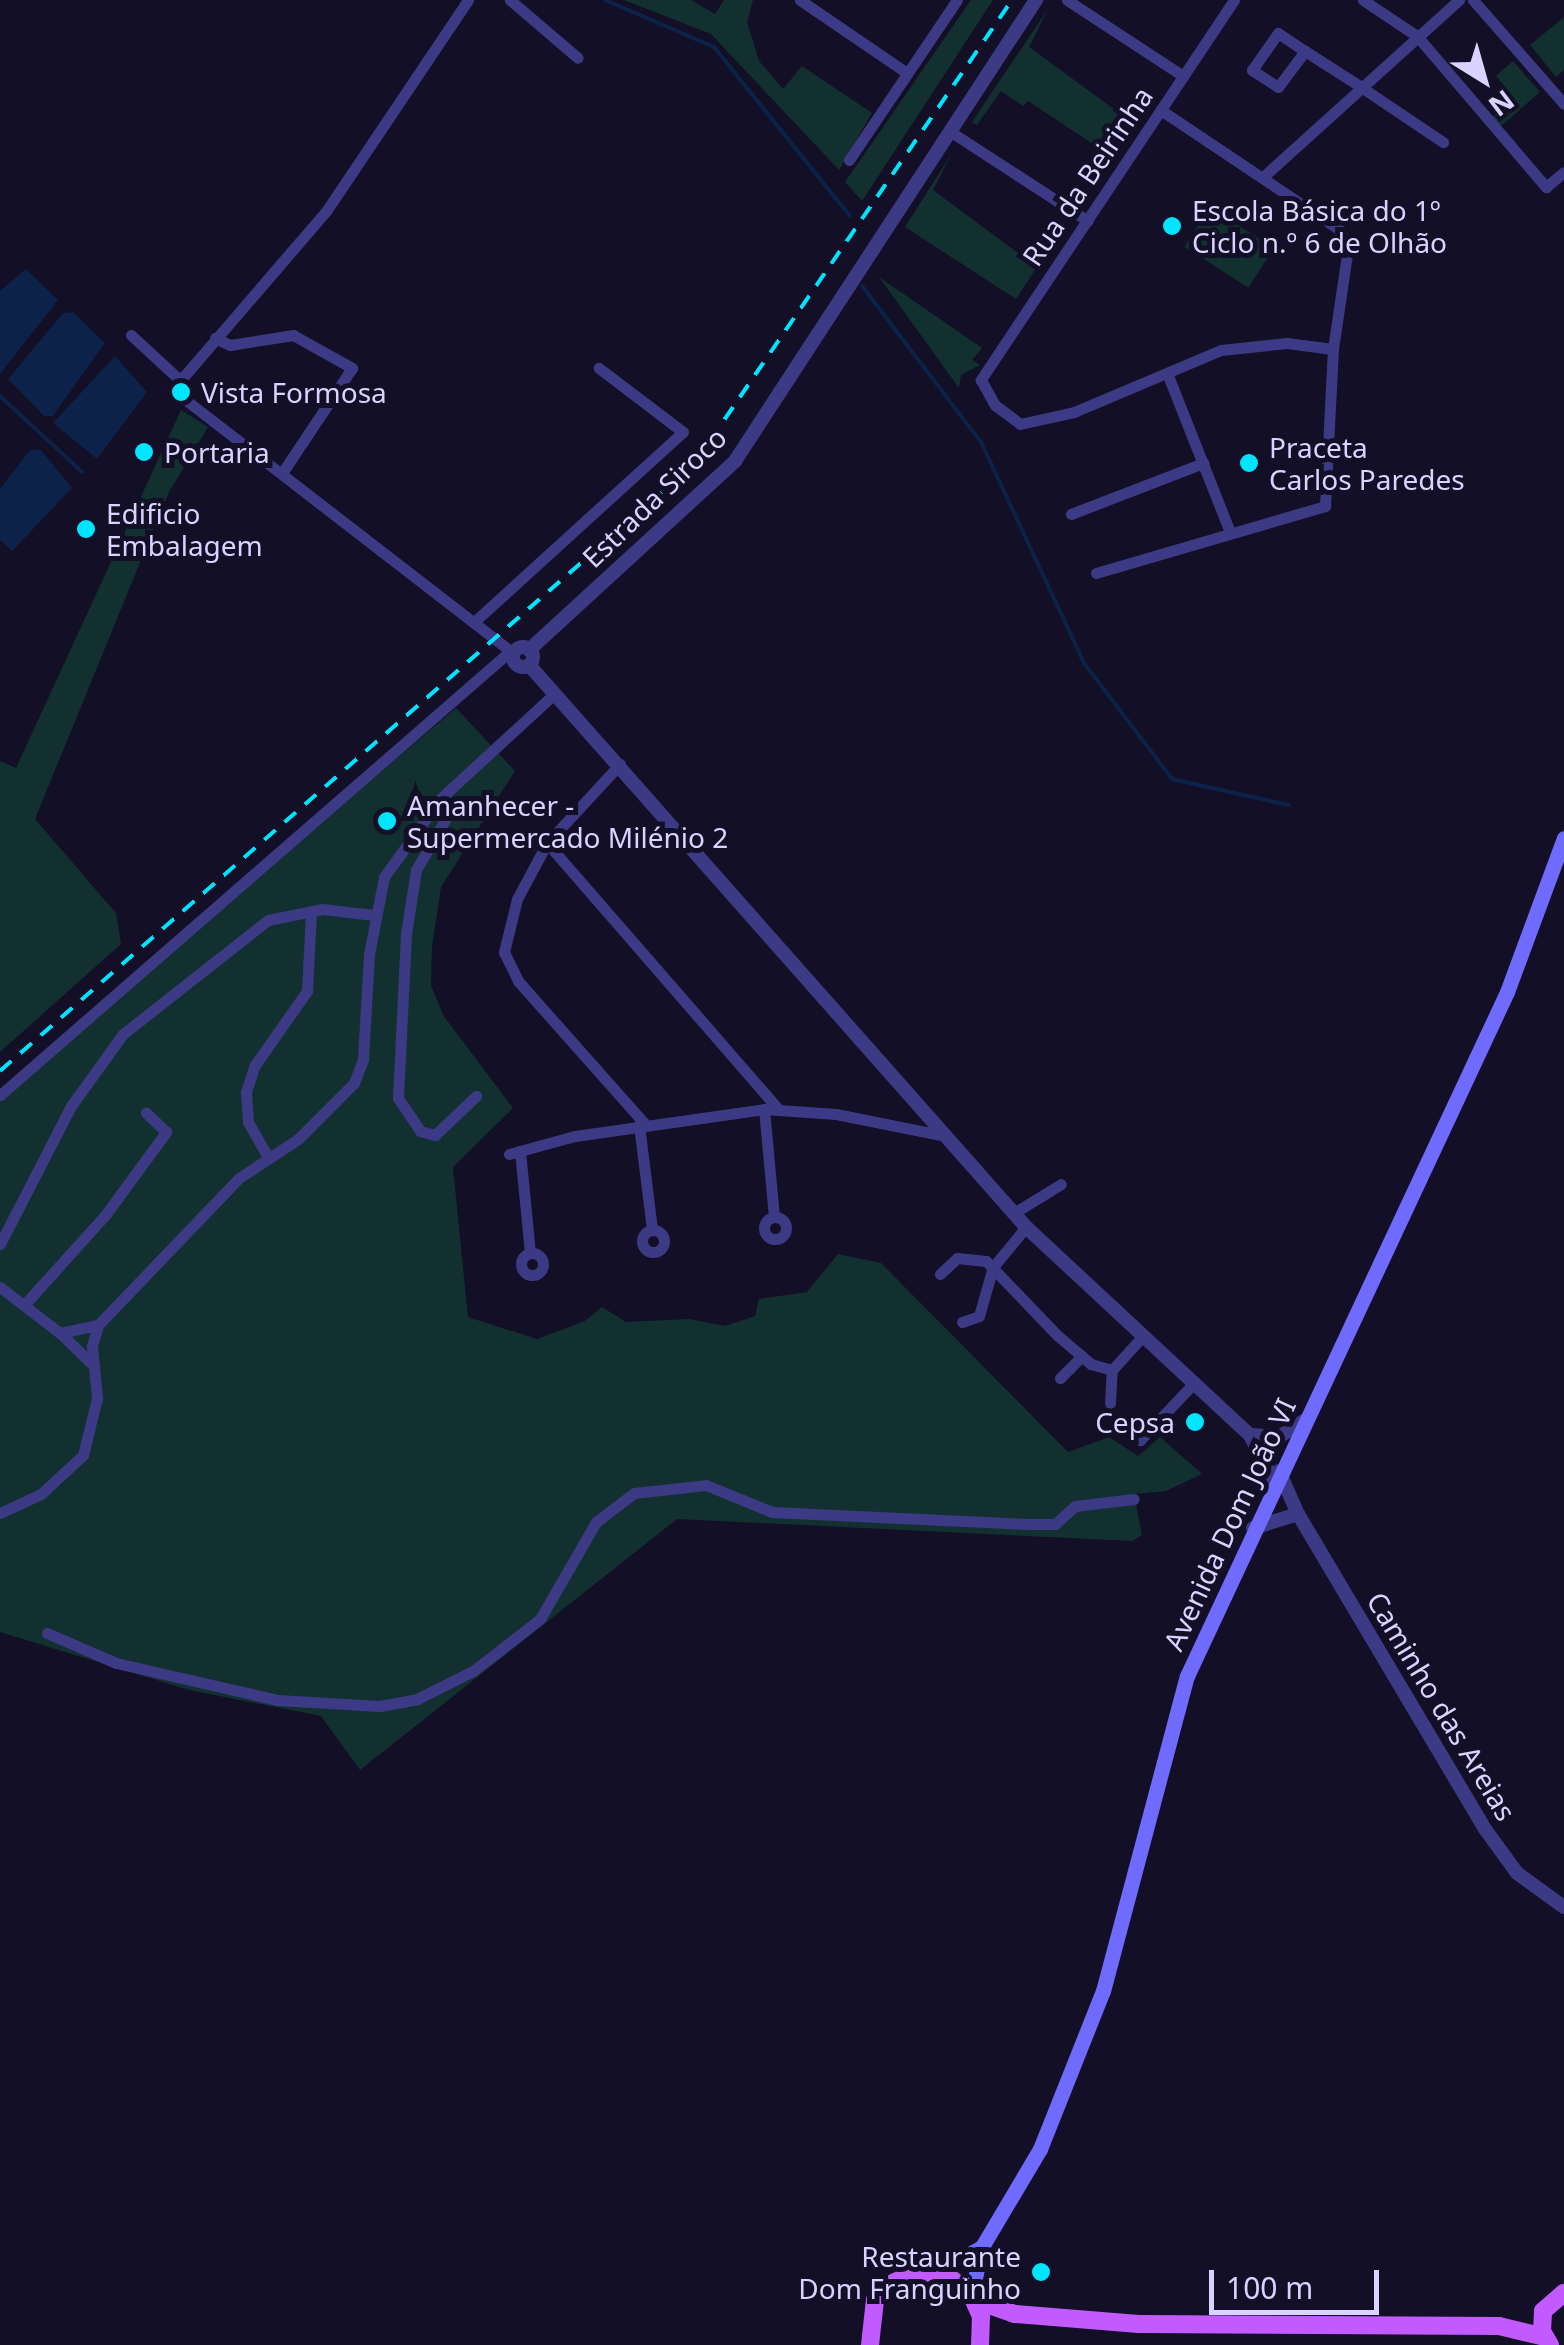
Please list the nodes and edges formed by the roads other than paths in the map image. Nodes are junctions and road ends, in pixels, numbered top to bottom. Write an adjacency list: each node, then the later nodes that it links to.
1 (468, 0): 26 (street)
2 (510, 0): 13 (street)
3 (800, 0): 14 (street)
4 (956, 0): 14 (street)
5 (1036, 0): 19 (street, Estrada Siroco)
6 (1067, 0): 15 (street)
7 (1234, 0): 15 (street, Rua da Beirinha)
8 (1363, 0): 11 (street)
9 (1460, 0): 11 (street)
10 (1473, 0): 17 (street)
11 (1417, 36): 16 (street); 22 (street)
12 (1306, 51): 12 (street); 16 (street)
13 (578, 58)
14 (907, 73): 21 (street)
15 (1183, 76): 18 (street, Rua da Beirinha)
16 (1361, 87): 20 (street); 23 (street)
17 (1564, 104)
18 (1162, 110): 23 (street); 24 (street, Rua da Beirinha)
19 (951, 132): 24 (street); 38 (street, Estrada Siroco)
20 (1444, 142)
21 (849, 160)
22 (1564, 172)
23 (1264, 176): 27 (street)
24 (1088, 220): 29 (street, Rua da Beirinha)
25 (131, 335): 30 (street)
26 (216, 338): 30 (street); 32 (street)
27 (1334, 349): 29 (street); 34 (street)
28 (599, 368): 36 (street)
29 (1168, 373): 31 (street)
30 (182, 382): 32 (street)
31 (1203, 463): 33 (street); 34 (street)
32 (282, 472): 36 (street)
33 (1070, 514)
34 (1230, 532): 35 (street)
35 (1096, 573)
36 (474, 622): 37 (street)
37 (512, 653): 38 (street); 47 (street)
38 (529, 657): 39 (street)
39 (555, 694): 40 (street); 41 (street)
40 (620, 764): 43 (street); 54 (street)
41 (441, 798): 45 (street); 48 (street)
42 (1564, 838): 77 (main road, Avenida Dom João VI)
43 (547, 843): 46 (street); 53 (street)
44 (311, 911): 45 (street); 55 (street); 61 (street)
45 (374, 915): 55 (street)
46 (750, 1079): 50 (street); 51 (street)
47 (0, 1095)
48 (476, 1096)
49 (764, 1110): 50 (street); 51 (street); 58 (street)
50 (779, 1110): 54 (street)
51 (739, 1111): 53 (street)
52 (146, 1113): 66 (street)
53 (642, 1124): 60 (street); 62 (street)
54 (940, 1135): 57 (street)
55 (268, 1157): 68 (street)
56 (1061, 1184): 57 (street)
57 (1014, 1213): 59 (street)
58 (774, 1217)
59 (1026, 1227): 63 (street); 70 (street)
60 (652, 1230)
61 (0, 1244)
62 (530, 1253)
63 (993, 1268): 64 (street); 67 (street); 71 (street)
64 (940, 1274)
65 (0, 1287): 66 (street)
66 (25, 1304): 69 (street)
67 (962, 1322)
68 (98, 1325): 69 (street); 72 (street)
69 (60, 1333): 72 (street)
70 (1141, 1338): 73 (street); 75 (street)
71 (1082, 1356): 73 (street); 74 (street)
72 (92, 1364): 83 (street)
73 (1112, 1370): 76 (street)
74 (1060, 1378)
75 (1191, 1386): 78 (street); 79 (street)
76 (1110, 1403)
77 (1304, 1421): 79 (street); 80 (main road, Avenida Dom João VI)
78 (1129, 1432)
79 (1265, 1445): 80 (street); 80 (street, Caminho das Areias)
80 (1277, 1476): 82 (street, Caminho das Areias); 82 (street); 84 (main road, Avenida Dom João VI)
81 (1134, 1499): 85 (street)
82 (1292, 1510): 84 (street); 86 (street, Caminho das Areias)
83 (0, 1513)
84 (1253, 1528): 87 (main road, Avenida Dom João VI)
85 (47, 1633)
86 (1564, 1906)
87 (983, 2245): 88 (main road, Avenida Dom João VI); 90 (main road, Avenida Dom João VI)
88 (936, 2272): 90 (main road); 96 (main road)
89 (1564, 2293): 91 (main road)
90 (973, 2297): 92 (main road); 94 (main road)
91 (1546, 2306): 93 (main road); 95 (main road)
92 (1014, 2314): 93 (main road); 94 (main road)
93 (1499, 2326): 95 (main road)
94 (981, 2339)
95 (1548, 2341)
96 (870, 2345)

